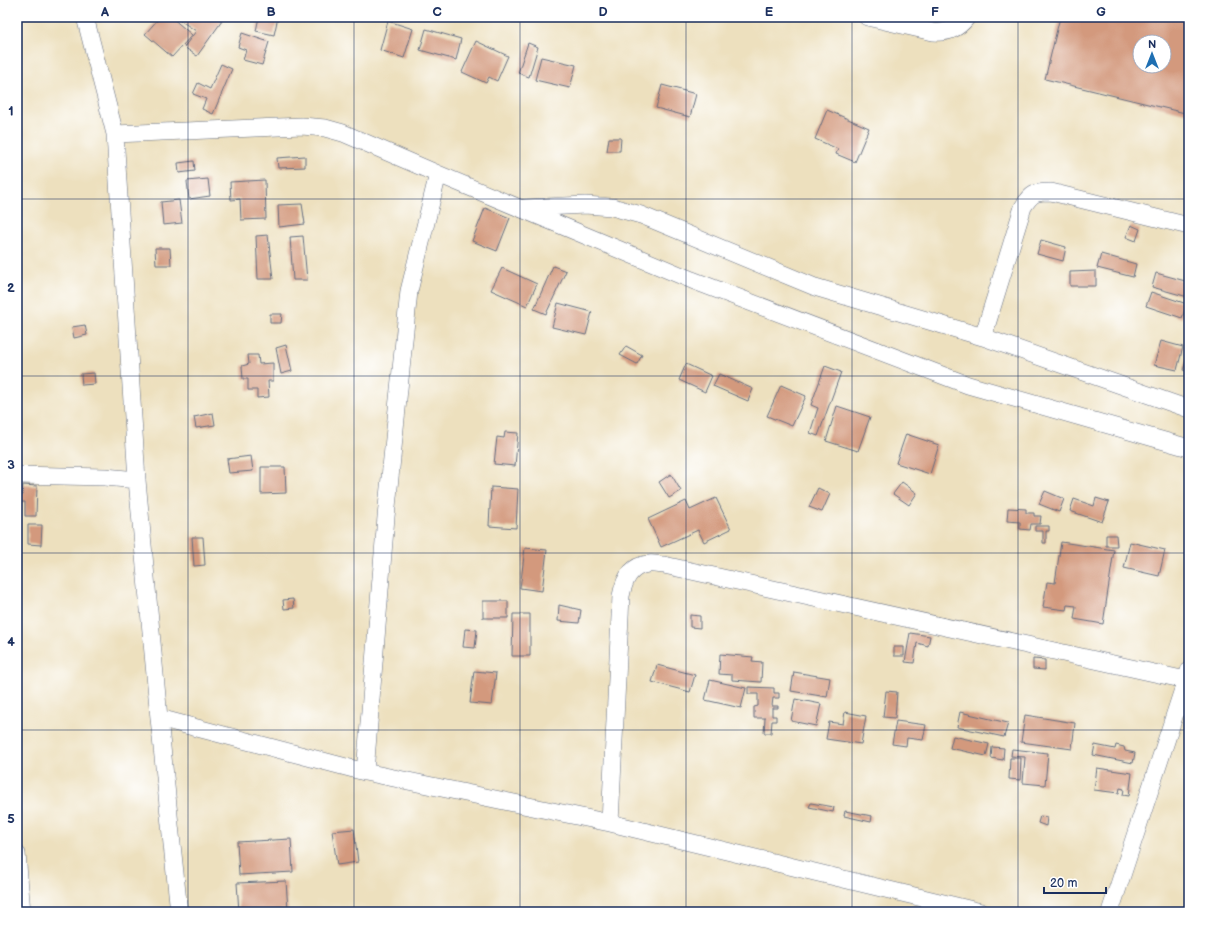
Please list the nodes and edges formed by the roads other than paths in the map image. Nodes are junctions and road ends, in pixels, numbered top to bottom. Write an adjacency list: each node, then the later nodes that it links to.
1 (85, 17): 4 (street)
2 (867, 17): 3 (street)
3 (967, 17)
4 (115, 134): 5 (street); 12 (street)
5 (438, 174): 6 (street); 15 (street)
6 (519, 208): 8 (street); 10 (street)
7 (1189, 226): 8 (street)
8 (983, 337): 9 (street)
9 (1189, 409)
10 (1189, 448)
11 (17, 475): 12 (street)
12 (137, 480): 14 (street)
13 (1188, 675): 16 (street); 21 (street)
14 (159, 718): 15 (street); 19 (street)
15 (365, 772): 16 (street)
16 (610, 823): 20 (street)
17 (17, 854): 18 (street)
18 (22, 912)
19 (179, 912)
20 (981, 912)
21 (1110, 912)

